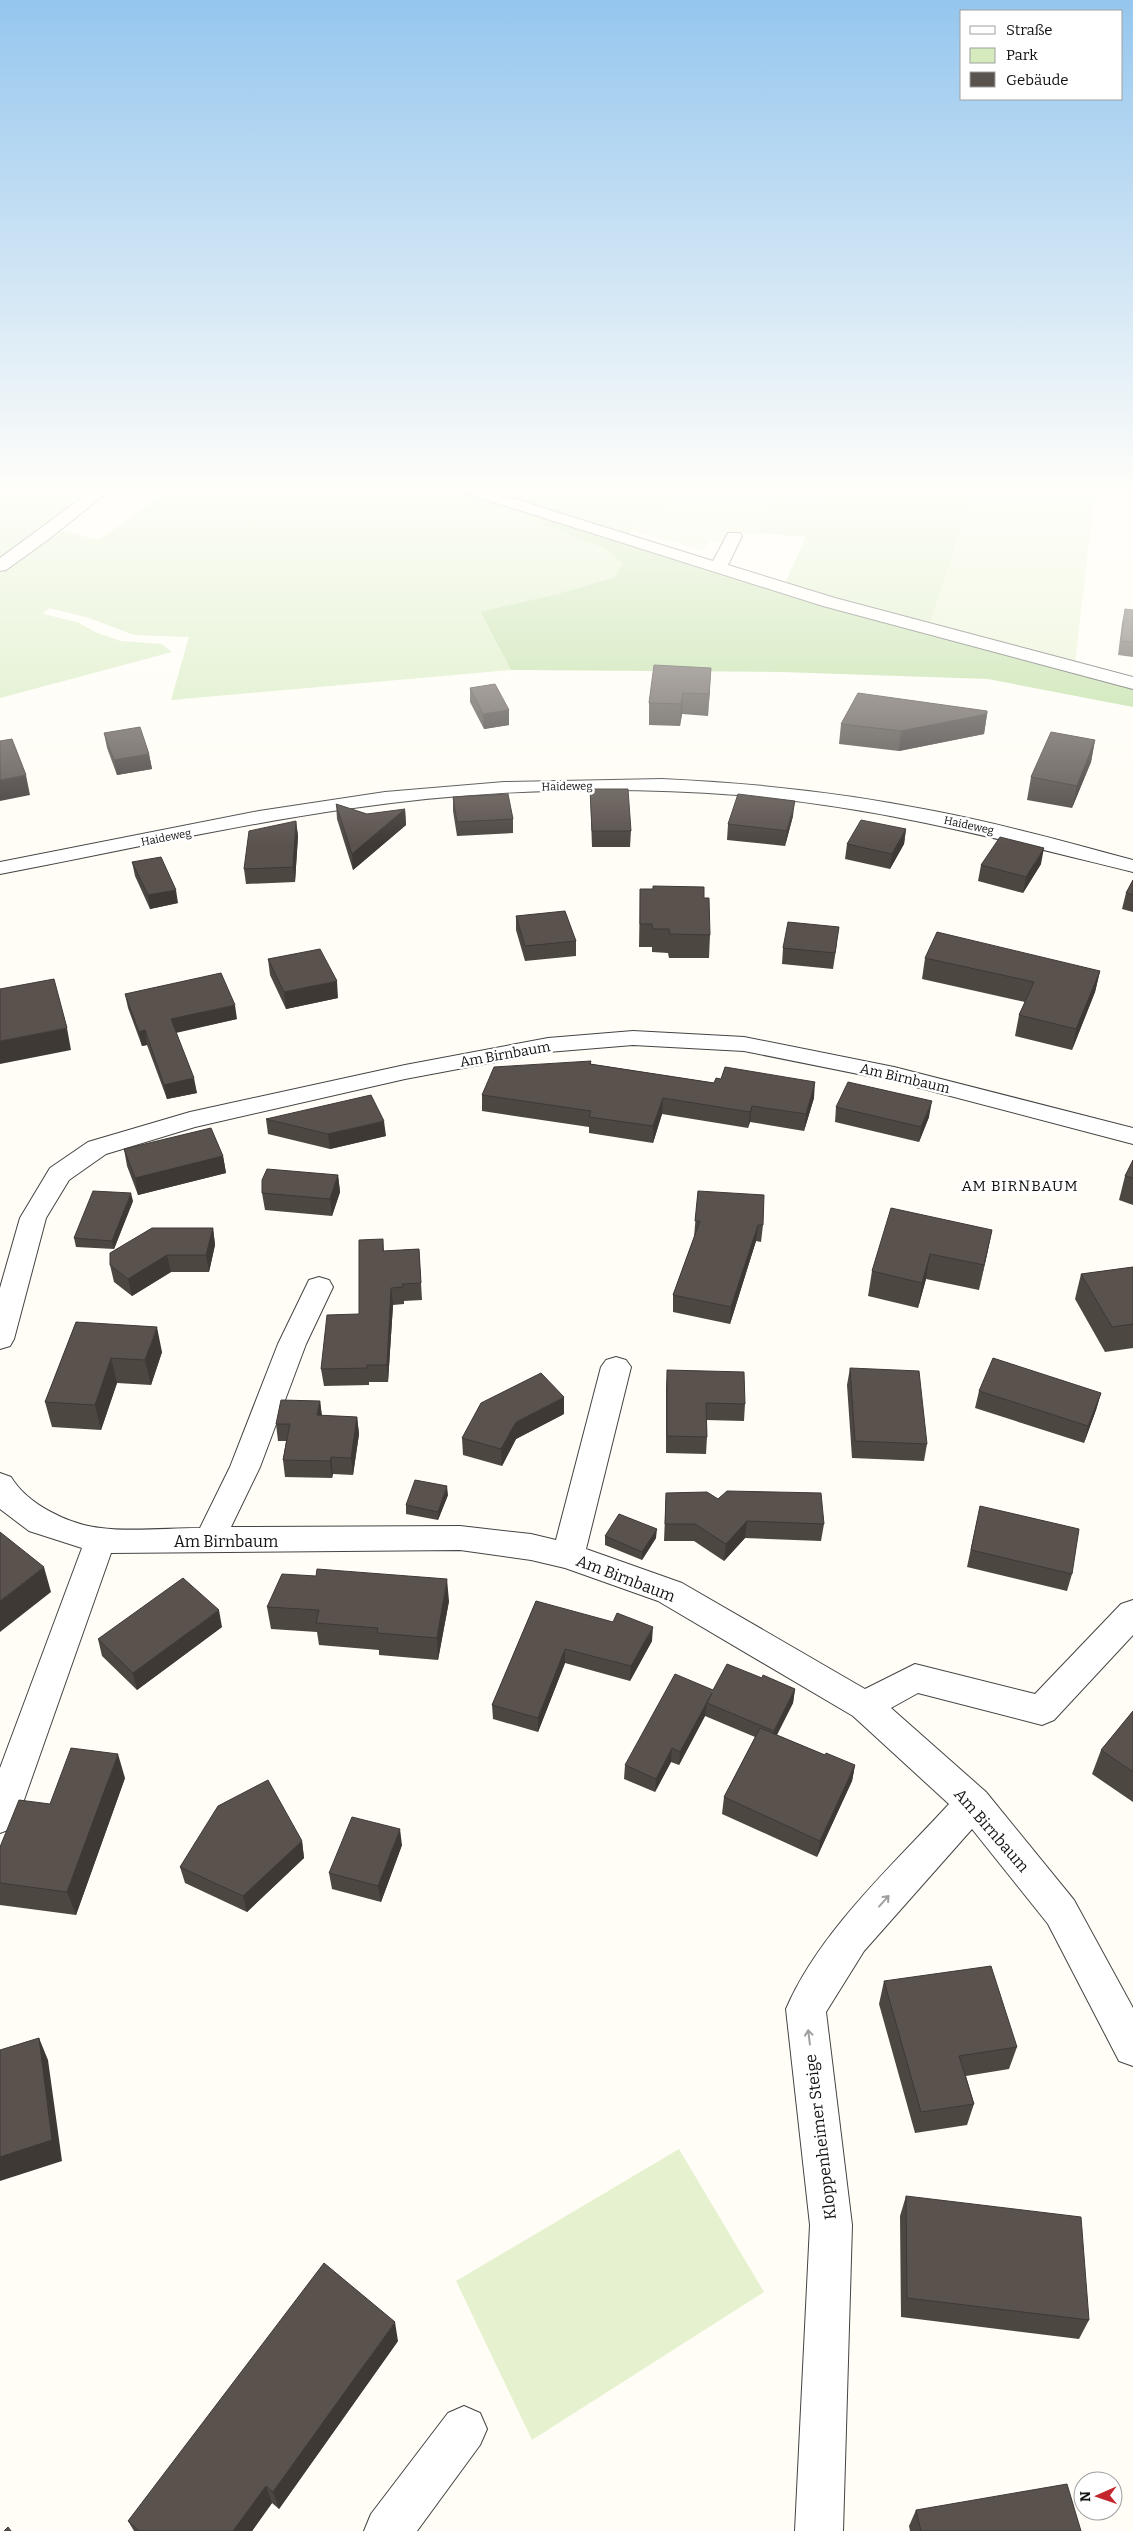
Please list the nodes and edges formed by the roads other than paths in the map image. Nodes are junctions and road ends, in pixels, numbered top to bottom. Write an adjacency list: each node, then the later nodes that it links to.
1 (856, 609): 2 (street)
2 (1133, 683)
3 (1133, 866): 4 (street, Haideweg)
4 (0, 868)
5 (1133, 1136): 7 (street, Am Birnbaum)
6 (319, 1287): 11 (street)
7 (0, 1338)
8 (616, 1367): 12 (street)
9 (0, 1485): 10 (street, Am Birnbaum)
10 (100, 1541): 11 (street, Am Birnbaum); 16 (street)
11 (213, 1541): 12 (street, Am Birnbaum)
12 (568, 1556): 14 (street, Am Birnbaum)
13 (1133, 1613): 14 (street)
14 (865, 1706): 15 (street, Am Birnbaum)
15 (973, 1803): 17 (street, Am Birnbaum); 20 (street, Kloppenheimer Steige, one-way to 15)
16 (0, 1817)
17 (1133, 2046)
18 (464, 2429): 19 (street)
19 (388, 2531)
20 (819, 2531)

